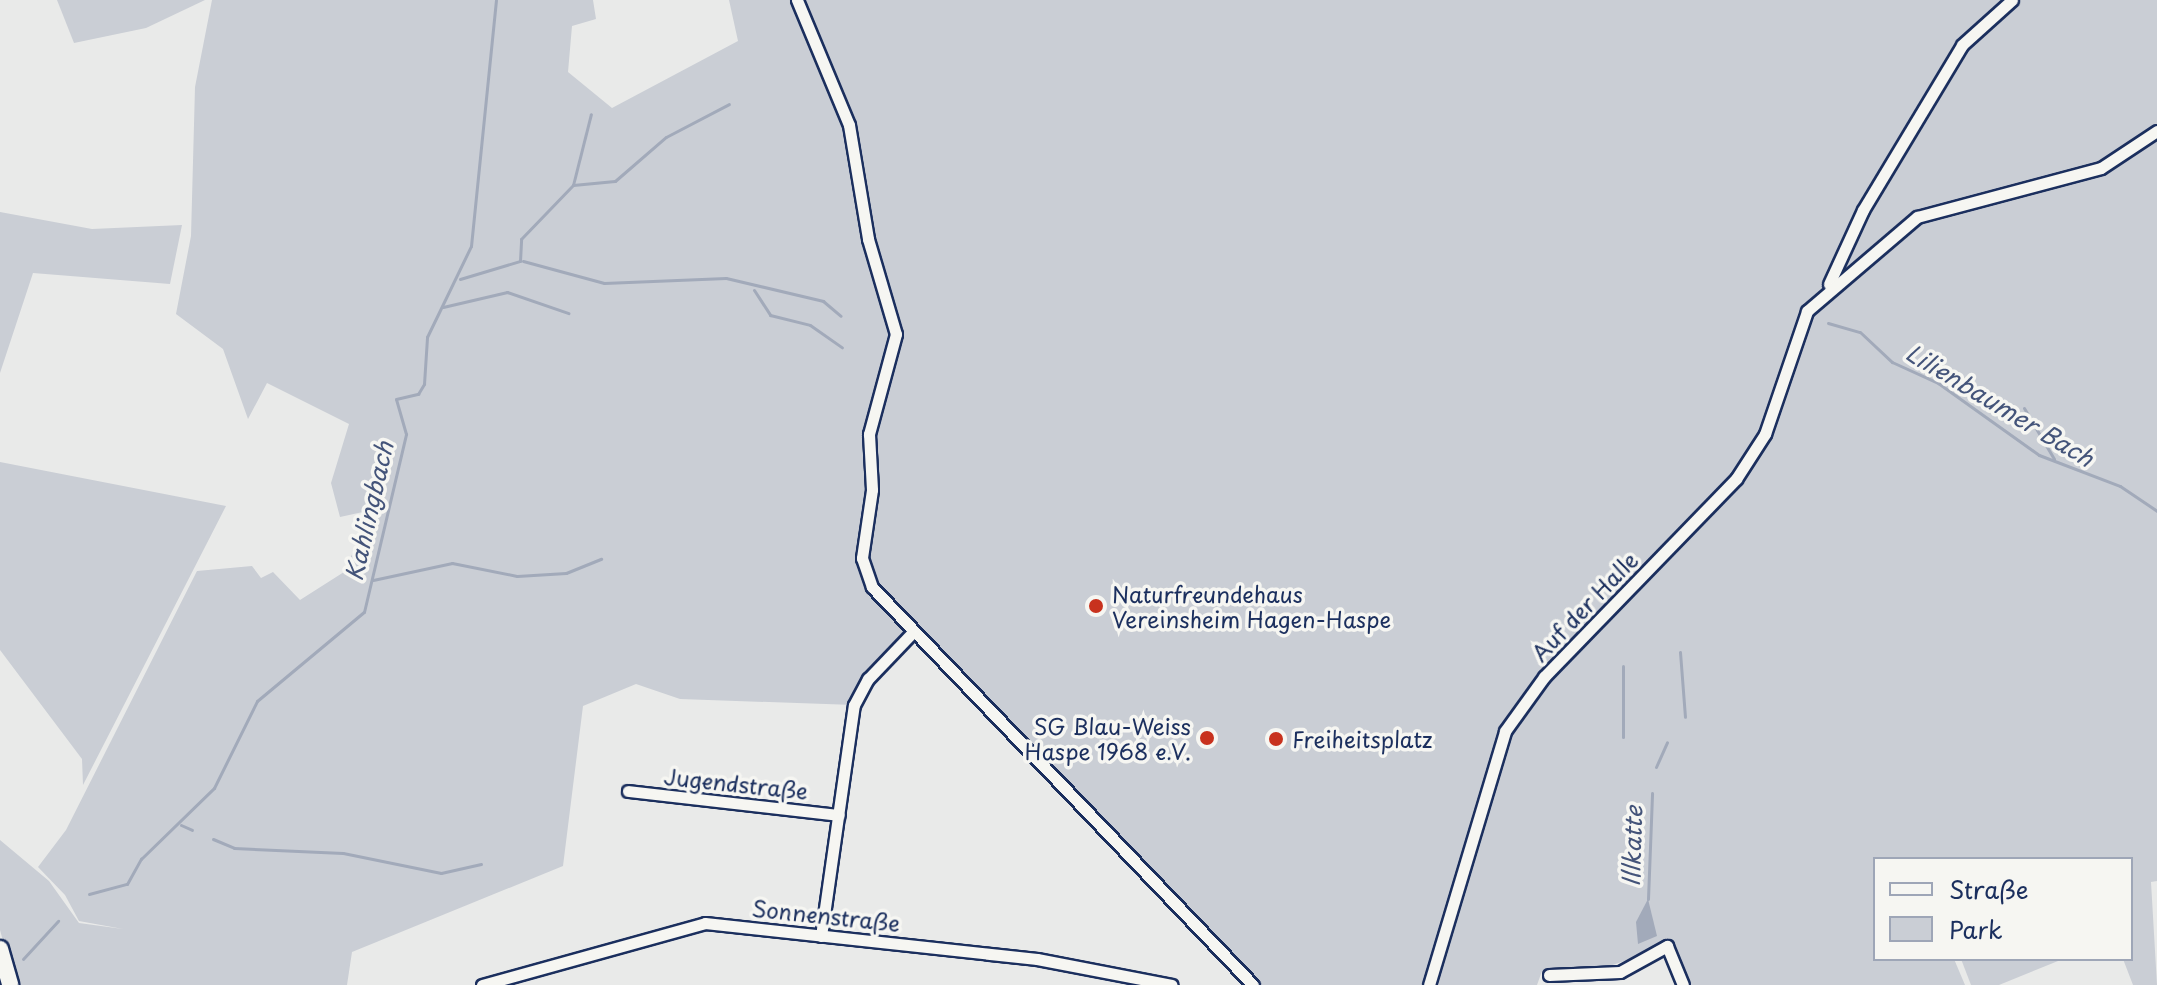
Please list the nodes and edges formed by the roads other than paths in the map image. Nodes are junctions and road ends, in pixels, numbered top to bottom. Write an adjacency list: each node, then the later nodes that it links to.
1 (797, 0): 5 (street)
2 (2012, 0): 4 (street, Auf der Halle)
3 (2157, 131): 4 (street, Auf der Halle)
4 (1827, 288): 18 (street, Auf der Halle)
5 (911, 634): 7 (street); 17 (street)
6 (628, 791): 7 (street, Jugendstraße)
7 (839, 815): 8 (street)
8 (821, 936): 10 (street, Sonnenstraße); 12 (street, Sonnenstraße)
9 (0, 949): 13 (main road)
10 (536, 971): 14 (street, Sonnenstraße); 15 (street)
11 (1549, 975): 19 (street)
12 (1141, 983): 16 (street, Sonnenstraße)
13 (10, 985)
14 (482, 985)
15 (541, 985)
16 (1172, 985)
17 (1252, 985)
18 (1429, 985)
19 (1683, 985)

